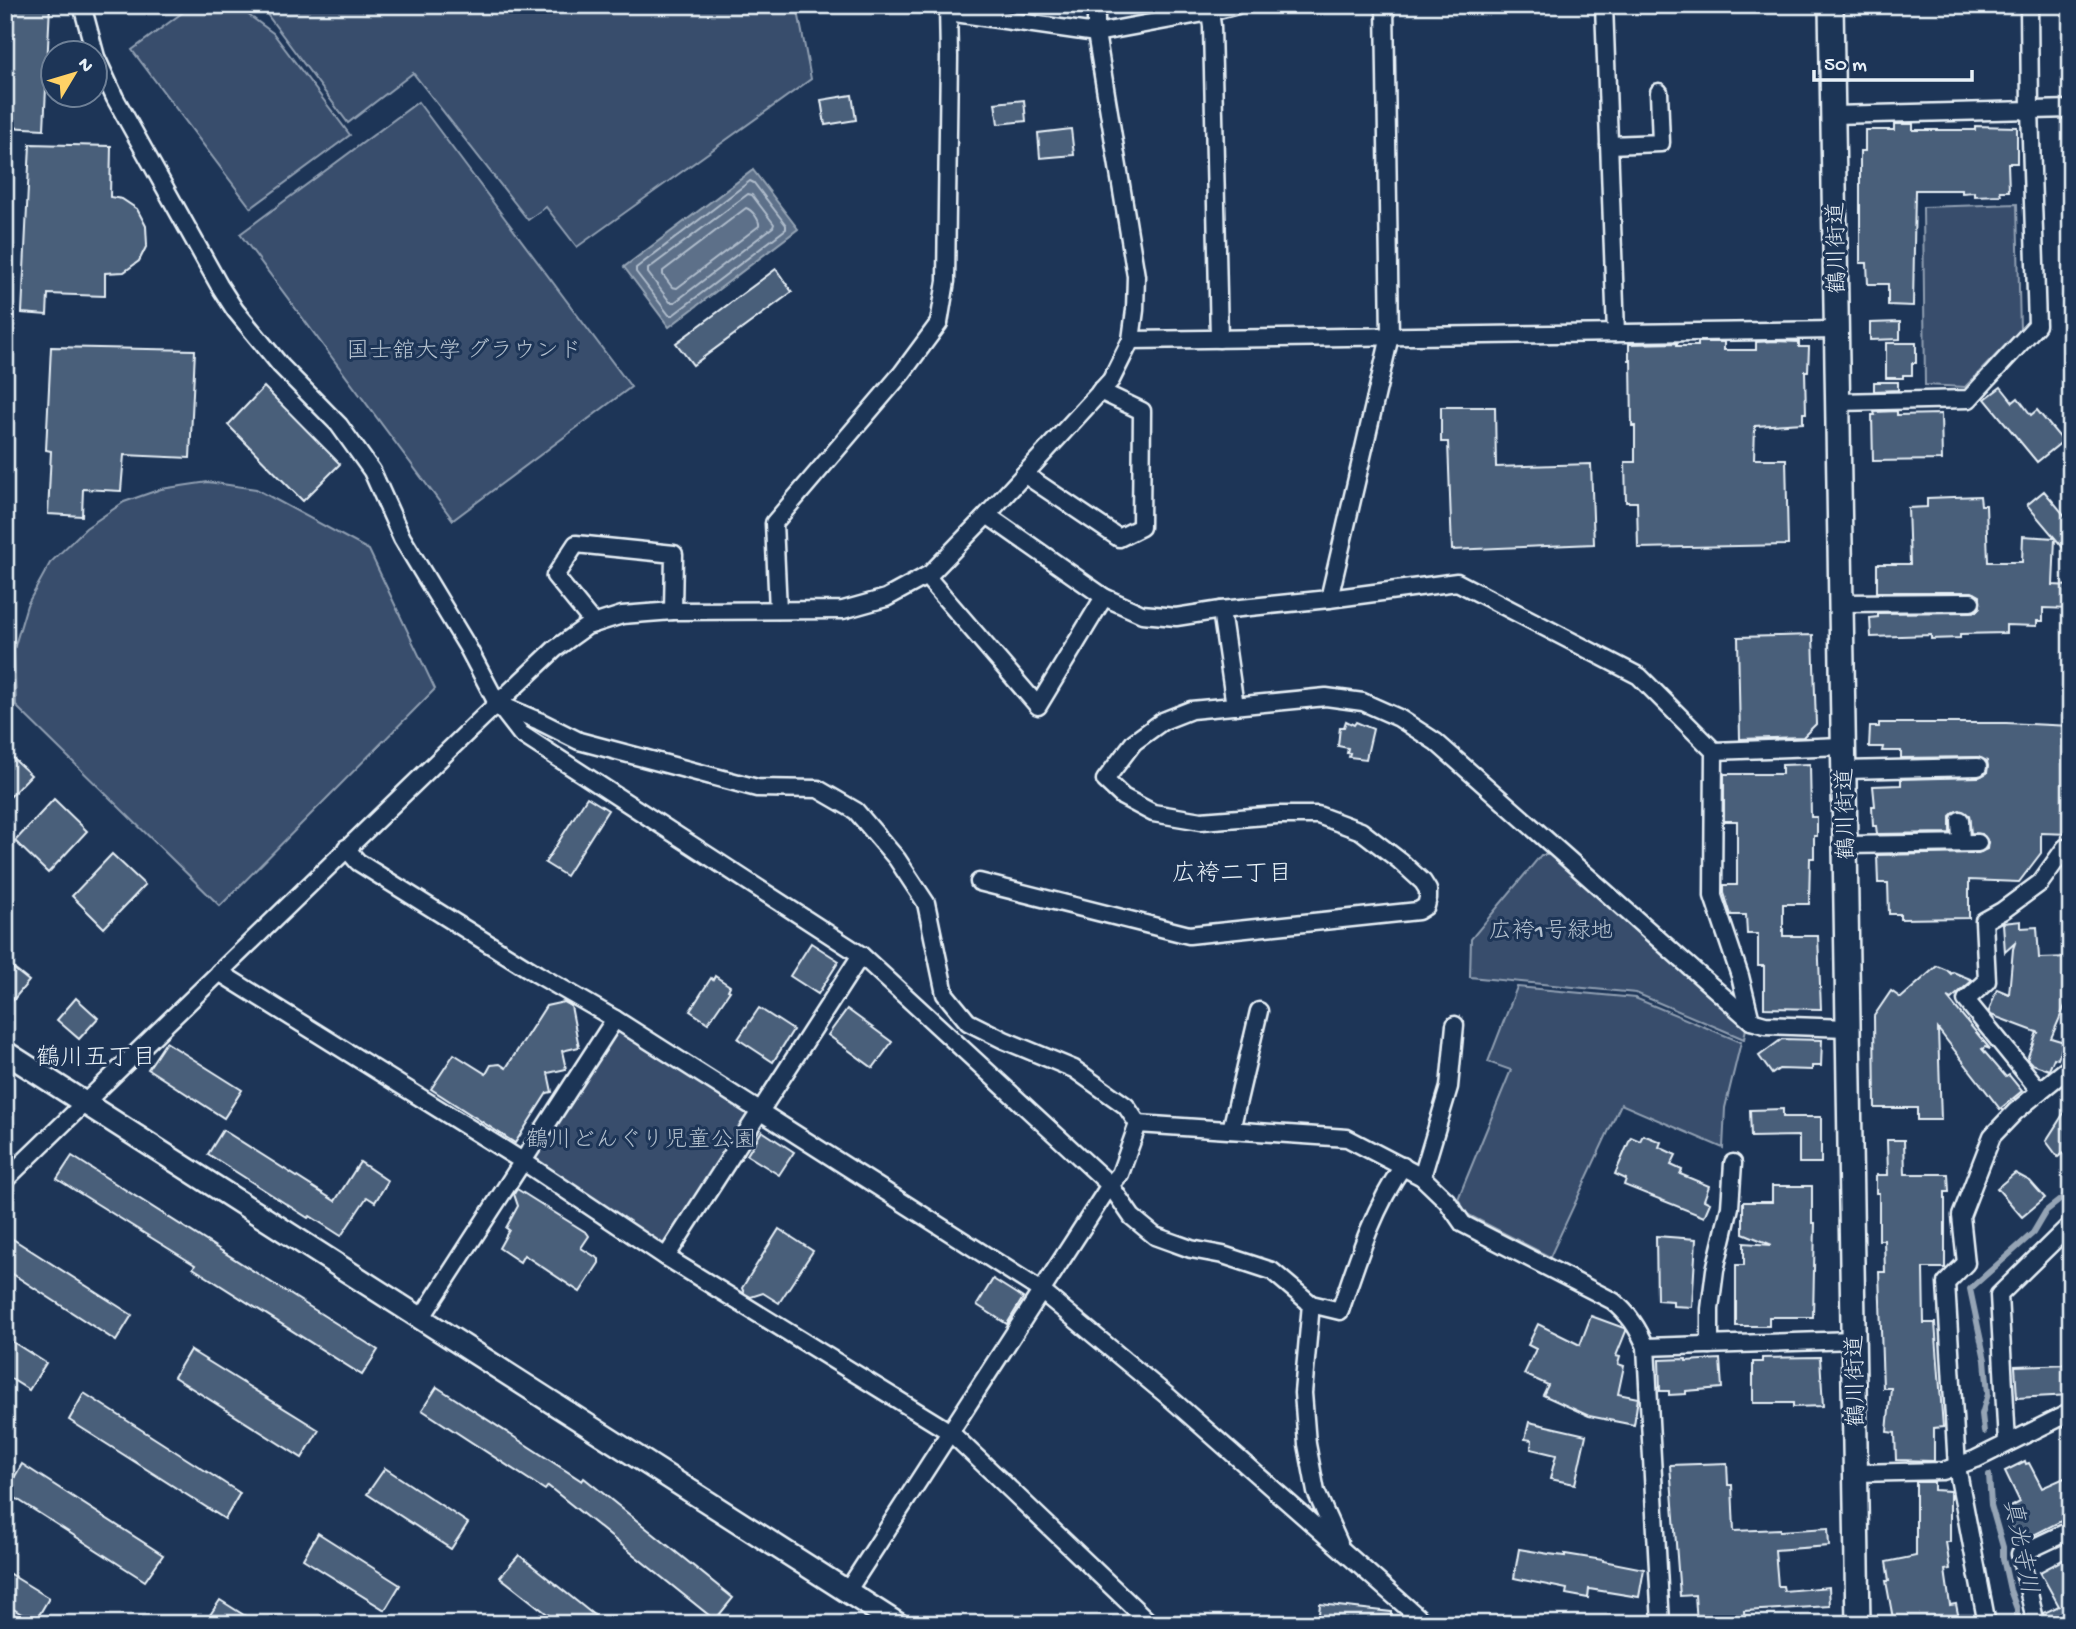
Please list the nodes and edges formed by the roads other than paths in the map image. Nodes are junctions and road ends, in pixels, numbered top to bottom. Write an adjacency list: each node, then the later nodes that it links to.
1 (82, 5): 34 (street)
2 (1096, 5): 10 (street)
3 (1237, 5): 9 (street)
4 (1385, 5): 18 (street)
5 (1604, 5): 15 (street)
6 (1831, 5): 14 (main road, 鶴川街道)
7 (2029, 5): 12 (street)
8 (948, 9): 10 (street); 30 (street)
9 (1210, 12): 10 (street); 19 (street)
10 (1096, 33): 20 (street)
11 (1659, 92): 15 (street)
12 (2030, 109): 13 (street); 14 (street); 22 (street)
13 (2071, 109)
14 (1833, 115): 16 (main road, 鶴川街道)
15 (1609, 145): 17 (street)
16 (1837, 330): 17 (street); 22 (main road, 鶴川街道)
17 (1616, 333): 18 (street)
18 (1390, 336): 19 (street); 27 (street)
19 (1219, 339): 20 (street)
20 (1131, 340): 21 (street)
21 (1100, 391): 23 (street); 23 (street)
22 (1838, 402): 29 (main road, 鶴川街道)
23 (1024, 474): 24 (street)
24 (987, 515): 25 (street); 26 (street)
25 (926, 576): 26 (street); 30 (street)
26 (1104, 597): 31 (street)
27 (1329, 599): 31 (street); 37 (street)
28 (1971, 601): 29 (street)
29 (1841, 603): 36 (main road, 鶴川街道)
30 (778, 610): 32 (street)
31 (1221, 610): 35 (street)
32 (673, 611): 33 (street); 33 (street)
33 (594, 624): 34 (street)
34 (497, 704): 44 (street); 47 (street); 59 (street)
35 (1236, 706): 46 (street); 51 (street)
36 (1843, 746): 37 (street); 39 (main road, 鶴川街道)
37 (1714, 751): 51 (street)
38 (1978, 767): 39 (street)
39 (1844, 770): 43 (main road, 鶴川街道)
40 (1960, 820): 41 (street)
41 (1961, 843): 42 (street); 43 (street)
42 (1978, 843)
43 (1845, 845): 53 (main road, 鶴川街道)
44 (346, 848): 48 (street); 50 (street)
45 (2071, 849): 56 (street)
46 (979, 882)
47 (860, 955): 58 (street); 66 (street)
48 (219, 972): 57 (street); 61 (street)
49 (1259, 1011): 60 (street)
50 (615, 1019): 58 (street); 61 (street)
51 (1751, 1021): 53 (street)
52 (1455, 1025): 64 (street)
53 (1847, 1028): 72 (main road, 鶴川街道)
54 (5, 1052): 57 (street)
55 (2071, 1066): 56 (street)
56 (2040, 1091): 78 (street)
57 (84, 1102): 65 (street); 71 (street)
58 (761, 1112): 68 (street); 69 (street)
59 (1138, 1124): 60 (street); 66 (street)
60 (1231, 1130): 63 (street)
61 (524, 1162): 68 (street); 71 (street)
62 (1732, 1163): 73 (street)
63 (1403, 1166): 64 (street); 70 (street)
64 (1422, 1177): 74 (street)
65 (5, 1180)
66 (1110, 1185): 69 (street); 70 (street)
67 (2071, 1224): 77 (street)
68 (666, 1256): 76 (street)
69 (1040, 1290): 76 (street); 81 (street)
70 (1311, 1304): 81 (street)
71 (422, 1317): 82 (street)
72 (1854, 1340): 73 (street); 79 (main road, 鶴川街道)
73 (1710, 1345): 74 (street)
74 (1646, 1347): 86 (street)
75 (2071, 1412): 77 (street)
76 (950, 1432): 82 (street); 84 (street)
77 (2007, 1443): 78 (street)
78 (1957, 1467): 79 (street); 88 (street)
79 (1856, 1473): 87 (main road, 鶴川街道)
80 (2071, 1530): 89 (street)
81 (1341, 1549): 85 (street)
82 (848, 1590): 83 (street)
83 (898, 1624)
84 (1151, 1624)
85 (1426, 1624)
86 (1661, 1624)
87 (1857, 1624)
88 (1987, 1624)
89 (2036, 1624)

